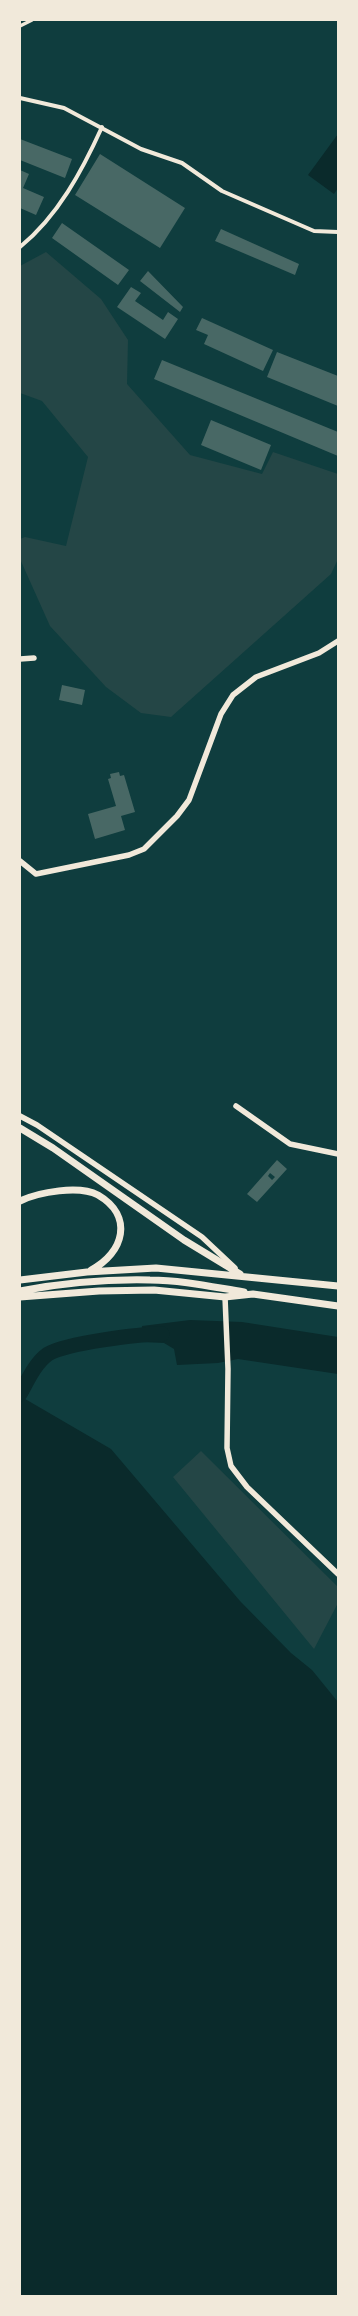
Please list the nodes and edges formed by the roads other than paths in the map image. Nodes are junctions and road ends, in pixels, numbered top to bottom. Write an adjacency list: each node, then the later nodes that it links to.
1 (32, 20): 2 (street)
2 (20, 26)
3 (20, 98): 4 (street)
4 (102, 127): 5 (street); 6 (street)
5 (338, 232)
6 (20, 247)
7 (338, 641): 10 (street)
8 (34, 658): 9 (street)
9 (20, 659)
10 (20, 861)
11 (236, 1106): 14 (street)
12 (20, 1116): 17 (street)
13 (20, 1128): 17 (main road)
14 (338, 1154)
15 (20, 1201): 16 (main road)
16 (87, 1272): 17 (main road); 18 (main road)
17 (242, 1276): 19 (main road)
18 (20, 1280)
19 (338, 1286)
20 (20, 1291): 21 (main road)
21 (253, 1294): 23 (main road); 24 (main road)
22 (20, 1297): 23 (main road)
23 (225, 1297): 25 (street)
24 (338, 1306)
25 (338, 1574)

